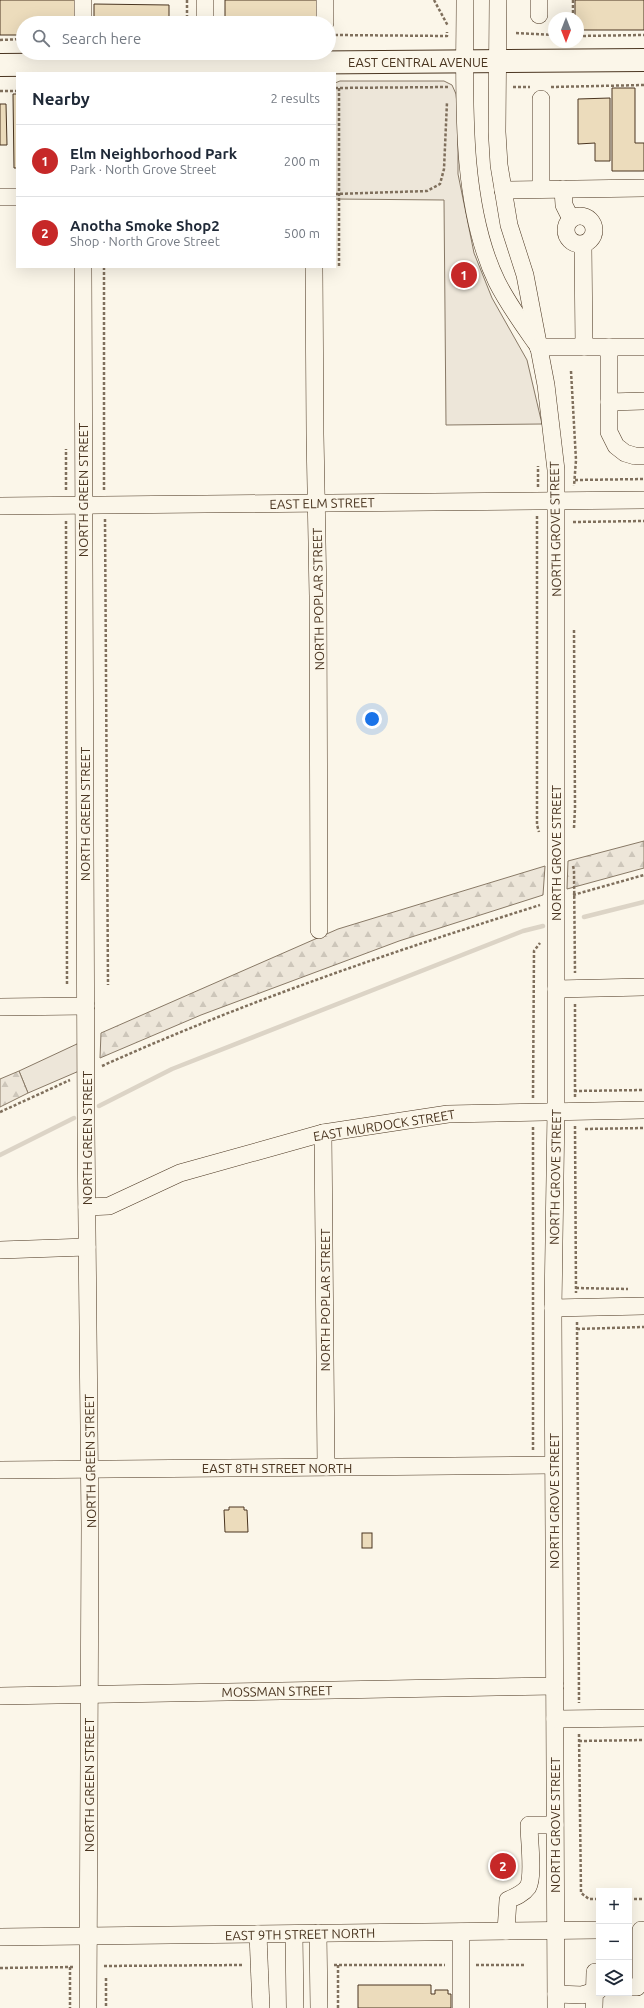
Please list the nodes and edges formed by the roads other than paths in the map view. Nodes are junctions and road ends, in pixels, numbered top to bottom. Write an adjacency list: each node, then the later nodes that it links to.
1 (83, 0): 6 (street)
2 (205, 0): 7 (street)
3 (325, 0): 8 (street)
4 (465, 0): 12 (street, NORTH GROVE STREET)
5 (498, 0): 13 (street, NORTH GROVE STREET)
6 (83, 16)
7 (205, 16)
8 (325, 16)
9 (196, 60): 17 (main road, EAST CENTRAL AVENUE)
10 (251, 60): 15 (main road, EAST CENTRAL AVENUE)
11 (644, 60): 13 (main road, EAST CENTRAL AVENUE)
12 (465, 62): 13 (main road, EAST CENTRAL AVENUE); 15 (main road, EAST CENTRAL AVENUE); 28 (street, NORTH GROVE STREET)
13 (498, 62): 23 (street, NORTH GROVE STREET)
14 (82, 63): 17 (main road, EAST CENTRAL AVENUE); 18 (main road, EAST CENTRAL AVENUE)
15 (320, 63)
16 (0, 64): 18 (main road, EAST CENTRAL AVENUE)
17 (159, 68)
18 (60, 69)
19 (542, 99): 21 (street)
20 (644, 188): 22 (street)
21 (542, 189): 22 (street); 23 (street)
22 (563, 189): 29 (street)
23 (503, 190): 28 (street, NORTH GROVE STREET)
24 (0, 197): 25 (street)
25 (16, 197)
26 (83, 268): 38 (street, NORTH GREEN STREET)
27 (314, 268): 37 (street, NORTH POPLAR STREET)
28 (538, 346): 29 (street); 36 (street, NORTH GROVE STREET)
29 (584, 346): 30 (street)
30 (609, 346): 31 (street); 32 (street)
31 (644, 346)
32 (609, 402): 33 (street); 34 (street)
33 (644, 402)
34 (644, 456)
35 (644, 500): 36 (street, EAST ELM STREET)
36 (556, 501): 37 (street, EAST ELM STREET); 42 (street, NORTH GROVE STREET)
37 (316, 503): 38 (street, EAST ELM STREET); 40 (street, NORTH POPLAR STREET)
38 (83, 505): 39 (street, EAST ELM STREET); 43 (street, NORTH GREEN STREET)
39 (0, 506)
40 (319, 930)
41 (644, 987): 42 (street)
42 (556, 989): 45 (street, NORTH GROVE STREET)
43 (86, 1006): 44 (street); 48 (street, NORTH GREEN STREET)
44 (0, 1007)
45 (556, 1110): 46 (street, EAST MURDOCK STREET); 47 (street, EAST MURDOCK STREET); 52 (street, NORTH GROVE STREET)
46 (644, 1110)
47 (323, 1133): 48 (street, EAST MURDOCK STREET); 54 (street, NORTH POPLAR STREET)
48 (87, 1207): 49 (street, NORTH GREEN STREET)
49 (88, 1248): 50 (street); 55 (street, NORTH GREEN STREET)
50 (0, 1250)
51 (644, 1306): 52 (street)
52 (553, 1308): 53 (street, NORTH GROVE STREET)
53 (553, 1465): 54 (street, EAST 8TH STREET NORTH); 57 (street, NORTH GROVE STREET)
54 (326, 1467): 55 (street, EAST 8TH STREET NORTH)
55 (90, 1469): 56 (street, EAST 8TH STREET NORTH); 58 (street, NORTH GREEN STREET)
56 (0, 1470)
57 (555, 1686): 58 (street, MOSSMAN STREET); 61 (street, NORTH GROVE STREET)
58 (90, 1694): 59 (street, MOSSMAN STREET); 71 (street, NORTH GREEN STREET)
59 (0, 1696)
60 (644, 1718): 61 (street)
61 (555, 1719): 62 (street, NORTH GROVE STREET)
62 (555, 1825): 65 (street); 66 (street, NORTH GROVE STREET)
63 (596, 1930): 66 (street, EAST 9TH STREET NORTH)
64 (638, 1930): 74 (street)
65 (506, 1931): 66 (street, EAST 9TH STREET NORTH); 67 (street, EAST 9TH STREET NORTH)
66 (556, 1931): 79 (street, NORTH GROVE STREET)
67 (461, 1932): 68 (street, EAST 9TH STREET NORTH); 84 (street)
68 (318, 1933): 70 (street, EAST 9TH STREET NORTH); 83 (street)
69 (258, 1934): 70 (street, EAST 9TH STREET NORTH); 71 (street, EAST 9TH STREET NORTH); 81 (street)
70 (294, 1934): 82 (street)
71 (88, 1936): 72 (street, EAST 9TH STREET NORTH); 80 (street, NORTH GREEN STREET)
72 (0, 1937)
73 (596, 1972): 75 (street)
74 (635, 1972): 76 (street)
75 (596, 1981)
76 (632, 1987)
77 (596, 1990): 79 (street)
78 (596, 1996): 85 (street)
79 (556, 2001)
80 (88, 2008)
81 (261, 2008)
82 (295, 2008)
83 (319, 2008)
84 (461, 2008)
85 (594, 2008)

